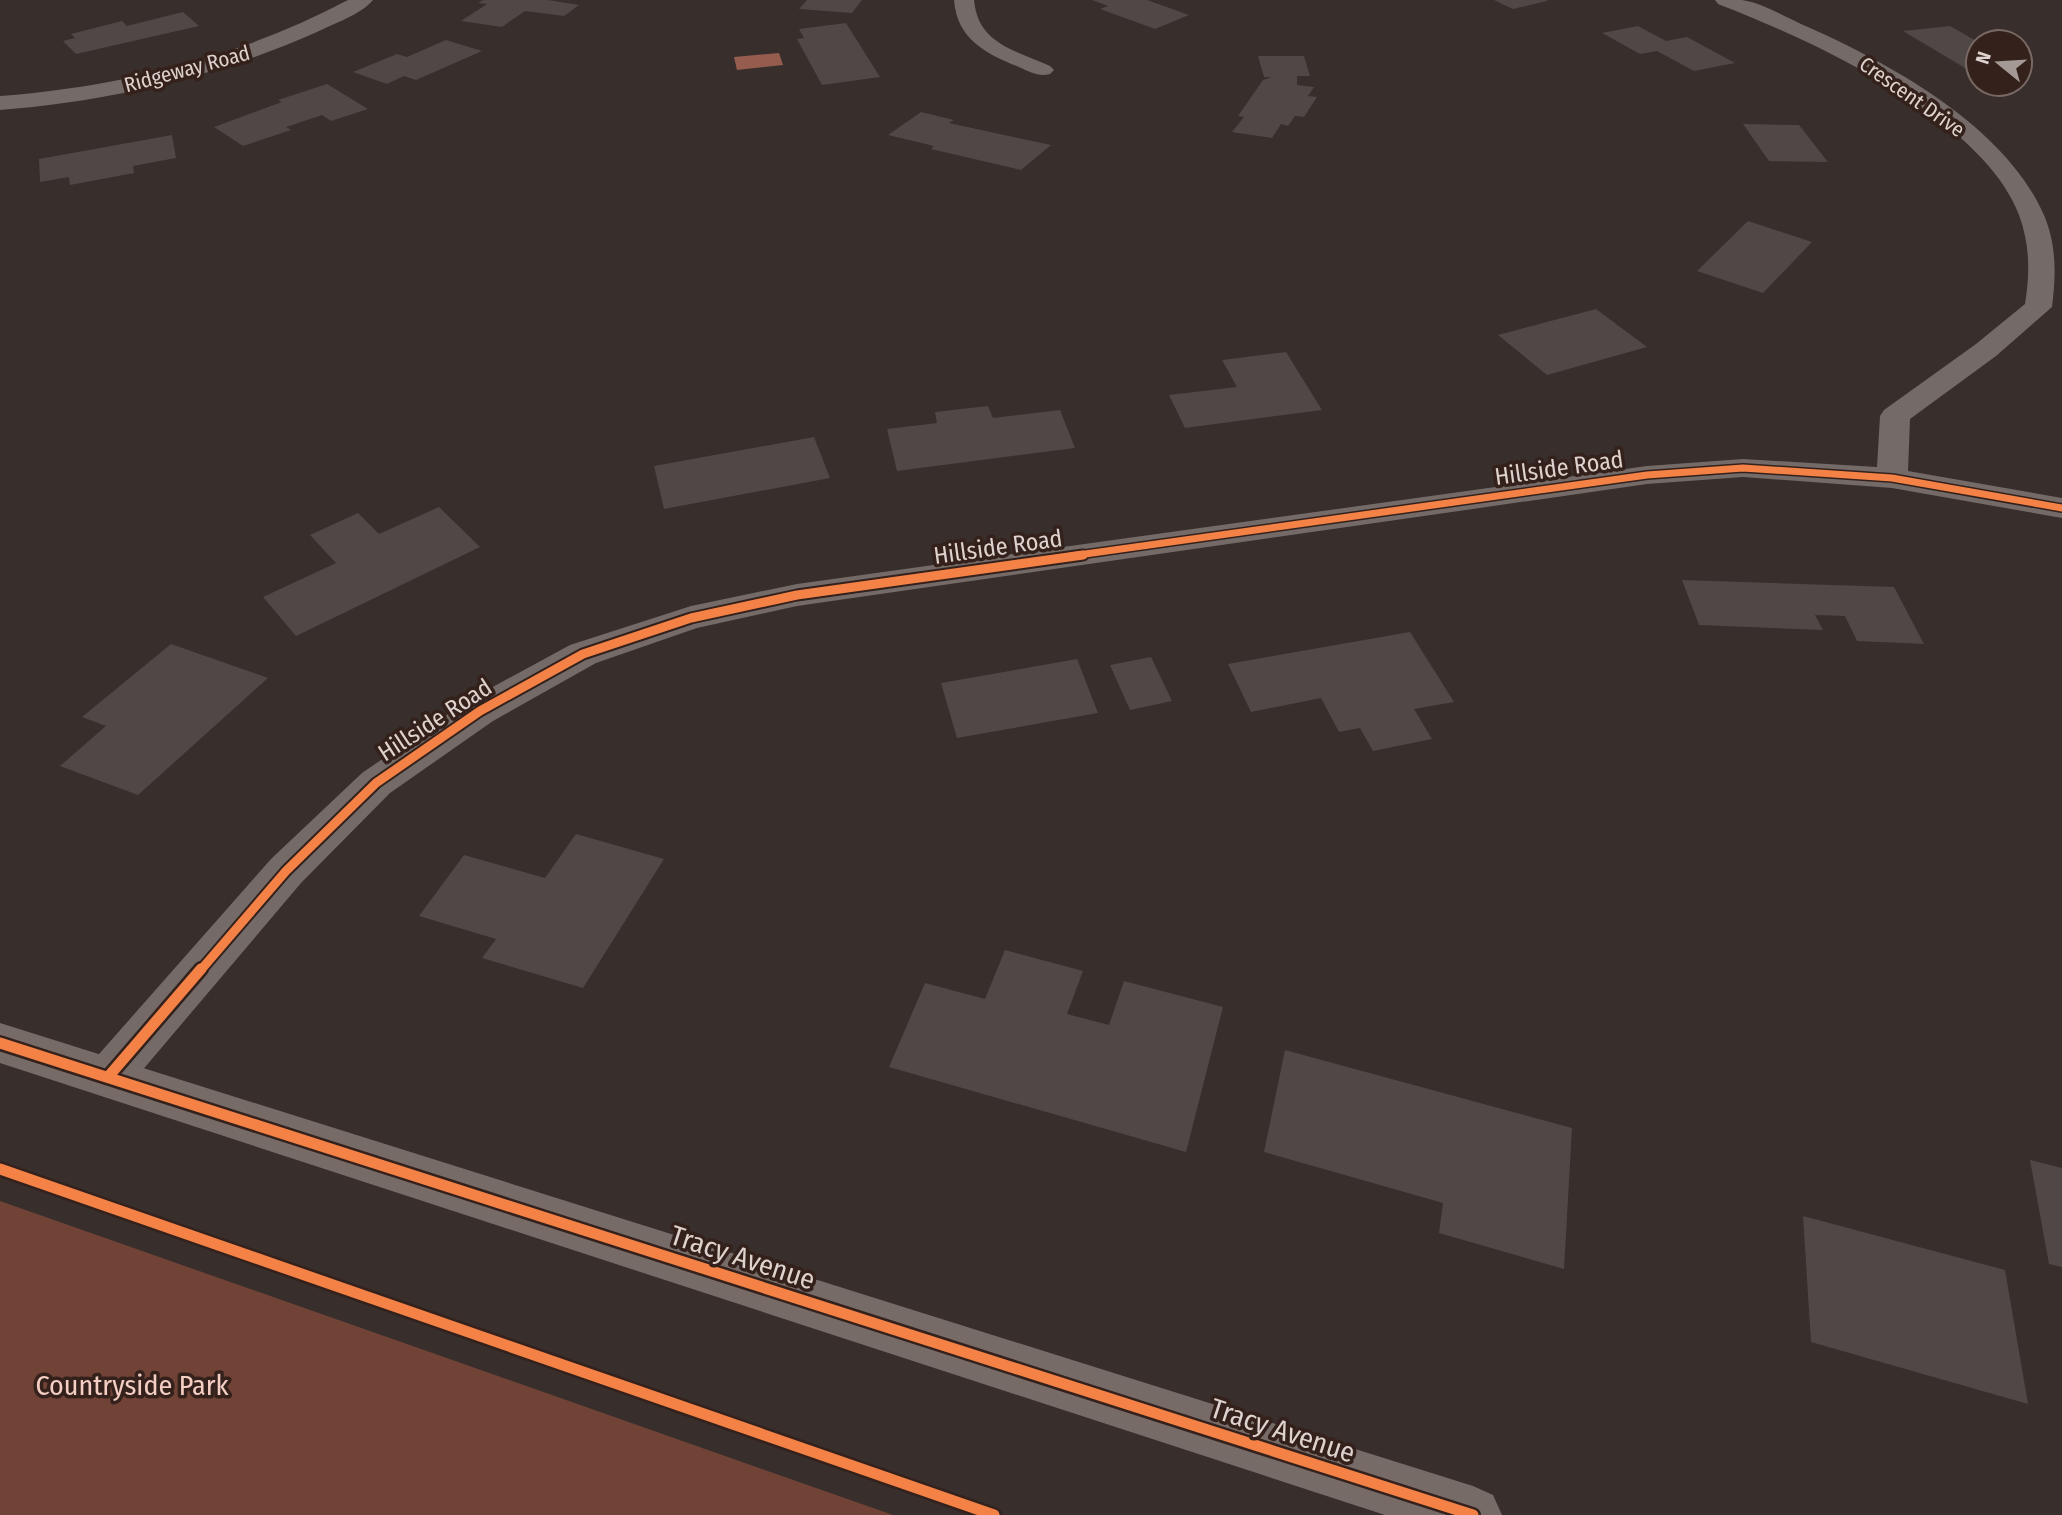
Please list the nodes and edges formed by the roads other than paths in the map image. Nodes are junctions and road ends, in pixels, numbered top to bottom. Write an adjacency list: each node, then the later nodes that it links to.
1 (363, 0): 5 (street, Ridgeway Road)
2 (964, 0): 4 (street)
3 (1725, 0): 6 (street, Crescent Drive)
4 (1043, 70)
5 (0, 103)
6 (1892, 478): 7 (street, Hillside Road); 9 (street, Hillside Road)
7 (2062, 508)
8 (0, 1043): 9 (street, Tracy Avenue)
9 (108, 1077): 10 (street, Tracy Avenue)
10 (1473, 1515)

